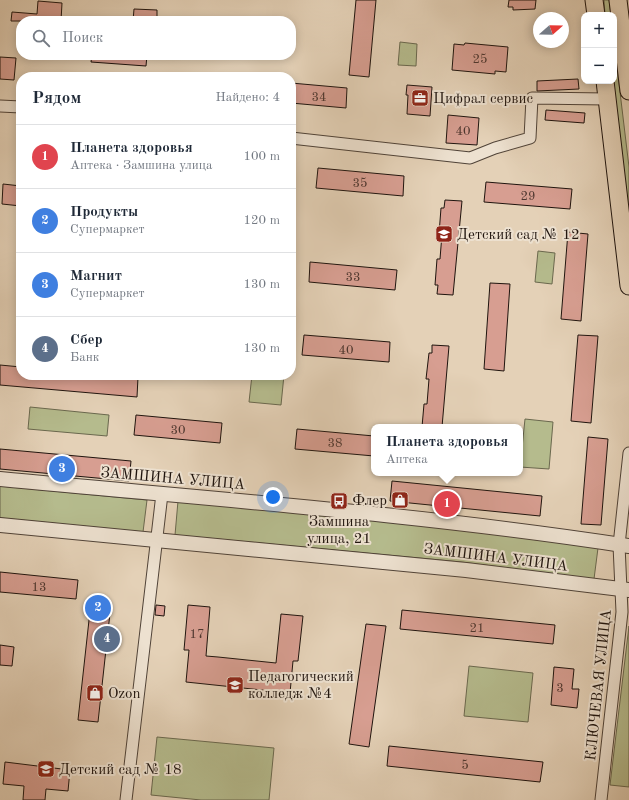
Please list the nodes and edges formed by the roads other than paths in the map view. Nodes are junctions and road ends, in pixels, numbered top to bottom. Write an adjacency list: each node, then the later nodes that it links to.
1 (594, 0): 3 (main road)
2 (618, 0): 5 (main road)
3 (596, 12)
4 (605, 84): 6 (main road)
5 (629, 91)
6 (607, 99): 9 (street); 10 (main road)
7 (0, 106): 8 (street)
8 (16, 107)
9 (296, 139)
10 (629, 286)
11 (629, 453): 16 (street, КЛЮЧЕВАЯ УЛИЦА)
12 (0, 479): 13 (street, ЗАМШИНА УЛИЦА)
13 (162, 494): 15 (street); 16 (street, ЗАМШИНА УЛИЦА)
14 (0, 525): 15 (street, ЗАМШИНА УЛИЦА)
15 (156, 540): 17 (street, ЗАМШИНА УЛИЦА); 18 (street)
16 (624, 546): 17 (street, КЛЮЧЕВАЯ УЛИЦА)
17 (625, 590): 19 (street, КЛЮЧЕВАЯ УЛИЦА)
18 (126, 800)
19 (601, 800)

